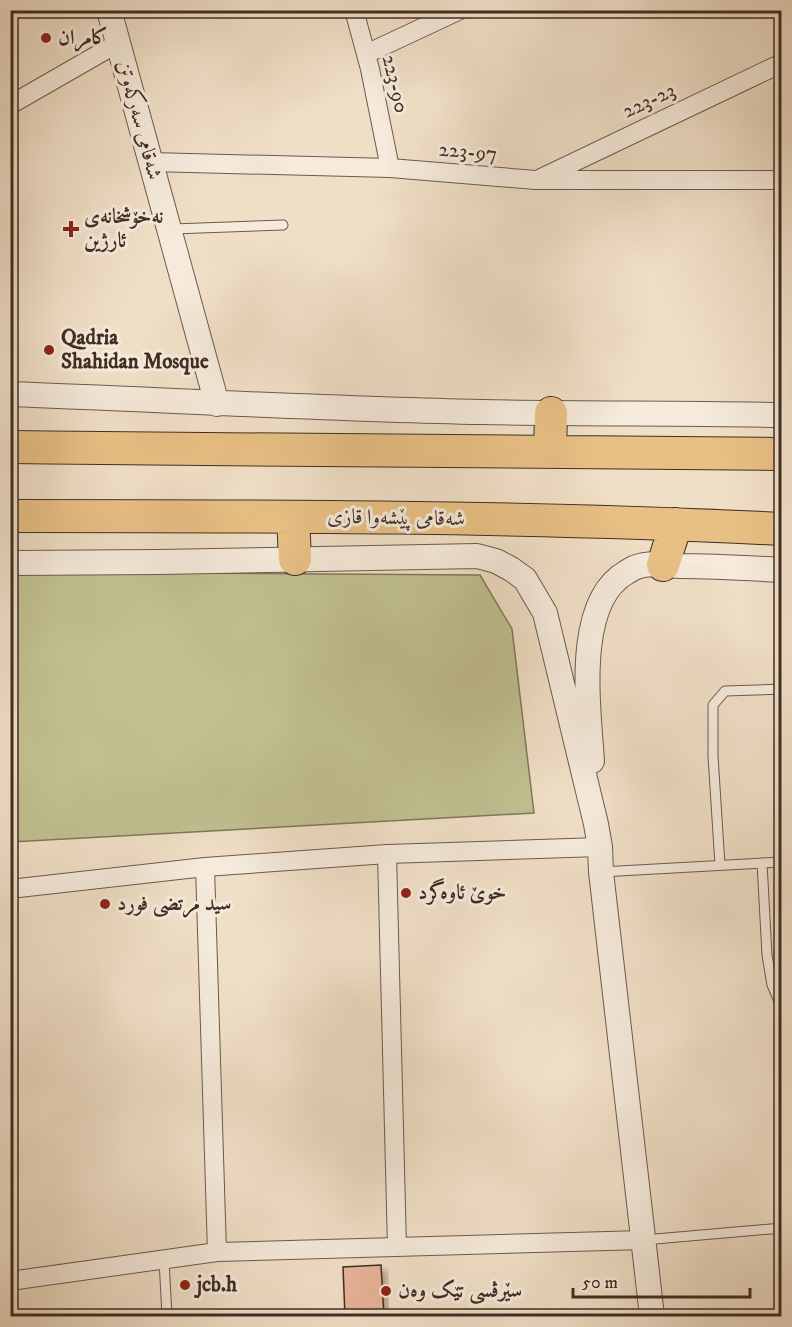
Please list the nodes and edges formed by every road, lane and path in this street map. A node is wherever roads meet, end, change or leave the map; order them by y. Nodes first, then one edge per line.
1 (110, 10) edge
2 (354, 10) edge
3 (460, 10) edge
4 (118, 43) junction
5 (366, 54) junction
6 (782, 63) edge
7 (10, 105) edge
8 (151, 162) junction
9 (390, 168) junction
10 (536, 180) junction
11 (782, 180) edge
12 (283, 225) dead end
13 (169, 229) junction
14 (10, 394) edge
15 (217, 404) junction
16 (551, 412) junction
17 (782, 415) edge
18 (10, 447) edge
19 (550, 452) junction
20 (782, 454) edge
21 (10, 516) edge
22 (293, 517) junction
23 (676, 524) junction
24 (782, 529) edge
25 (295, 560) junction
26 (10, 563) edge
27 (663, 565) junction
28 (782, 570) edge
29 (782, 689) edge
30 (598, 835) junction
31 (387, 854) junction
32 (782, 862) edge
33 (762, 863) junction
34 (720, 865) junction
35 (205, 867) junction
36 (602, 872) junction
37 (10, 889) edge
38 (782, 1008) edge
39 (782, 1228) edge
40 (644, 1240) junction
41 (397, 1247) junction
42 (218, 1252) junction
43 (164, 1260) junction
44 (10, 1281) edge
45 (167, 1317) edge
46 (652, 1317) edge

1 - 4 street, شەقامی سەرکەوتن
2 - 5 street, 223-90
3 - 5 street
4 - 7 street
4 - 8 street, شەقامی سەرکەوتن
5 - 9 street, 223-90
6 - 10 street, 223-23
8 - 9 street, 223-97
8 - 13 street, شەقامی سەرکەوتن
9 - 10 street, 223-97
10 - 11 street, 223-97
12 - 13 lane
13 - 15 street, شەقامی سەرکەوتن
14 - 15 street
15 - 16 street
16 - 17 street
16 - 19 highway
18 - 19 highway
19 - 20 highway
21 - 22 highway, شەقامی پێشەوا قازی
22 - 23 highway, شەقامی پێشەوا قازی
22 - 25 highway
23 - 24 highway, شەقامی پێشەوا قازی
23 - 27 highway
25 - 26 street
25 - 30 street
27 - 28 street
27 - 30 street
29 - 34 lane
30 - 31 street
30 - 36 street
31 - 35 street
31 - 41 street
32 - 33 lane
33 - 34 lane
33 - 38 lane
34 - 36 lane
35 - 37 street
35 - 42 street
36 - 40 street
39 - 40 lane
40 - 41 street
40 - 46 street
41 - 42 street
42 - 43 street
43 - 44 street
43 - 45 lane

